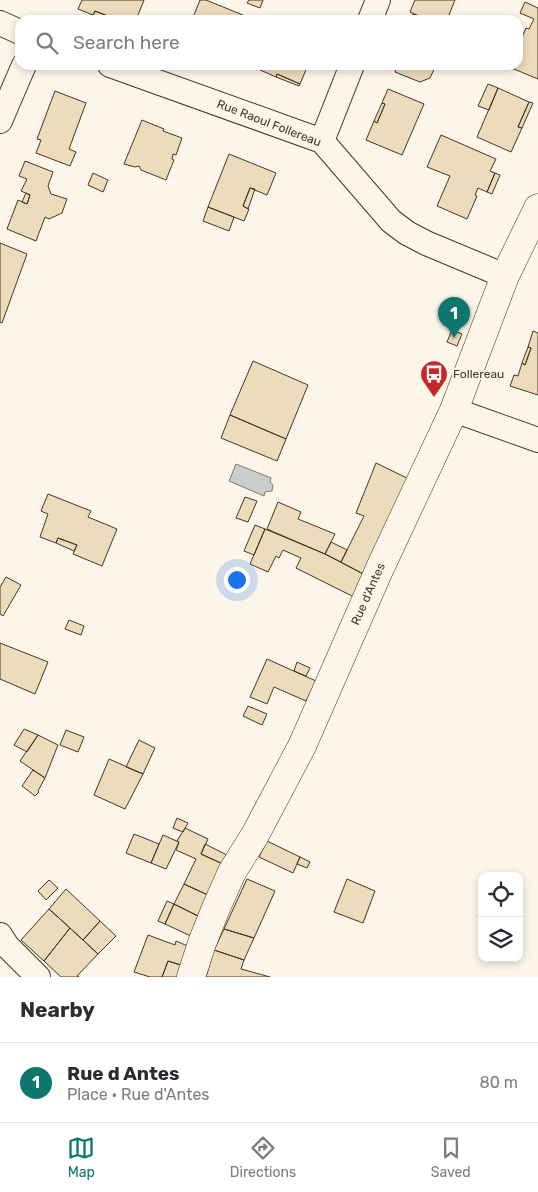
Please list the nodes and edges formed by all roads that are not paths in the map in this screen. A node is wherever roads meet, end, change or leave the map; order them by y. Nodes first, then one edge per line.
1 (378, 0) edge
2 (372, 15) edge
3 (0, 23) edge
4 (15, 30) edge
5 (22, 70) edge
6 (124, 70) edge
7 (350, 70) edge
8 (0, 121) edge
9 (322, 141) junction
10 (538, 208) edge
11 (505, 276) junction
12 (454, 410) junction
13 (538, 440) edge
14 (2, 942) edge
15 (38, 977) edge
16 (192, 977) edge

1 - 2 street
3 - 4 street
5 - 8 street
6 - 9 street, Rue Raoul Follereau
7 - 9 street
9 - 11 street, Rue Raoul Follereau
10 - 11 street, Rue d'Antes
11 - 12 street, Rue d'Antes
12 - 13 street
12 - 16 street, Rue d'Antes
14 - 15 street

